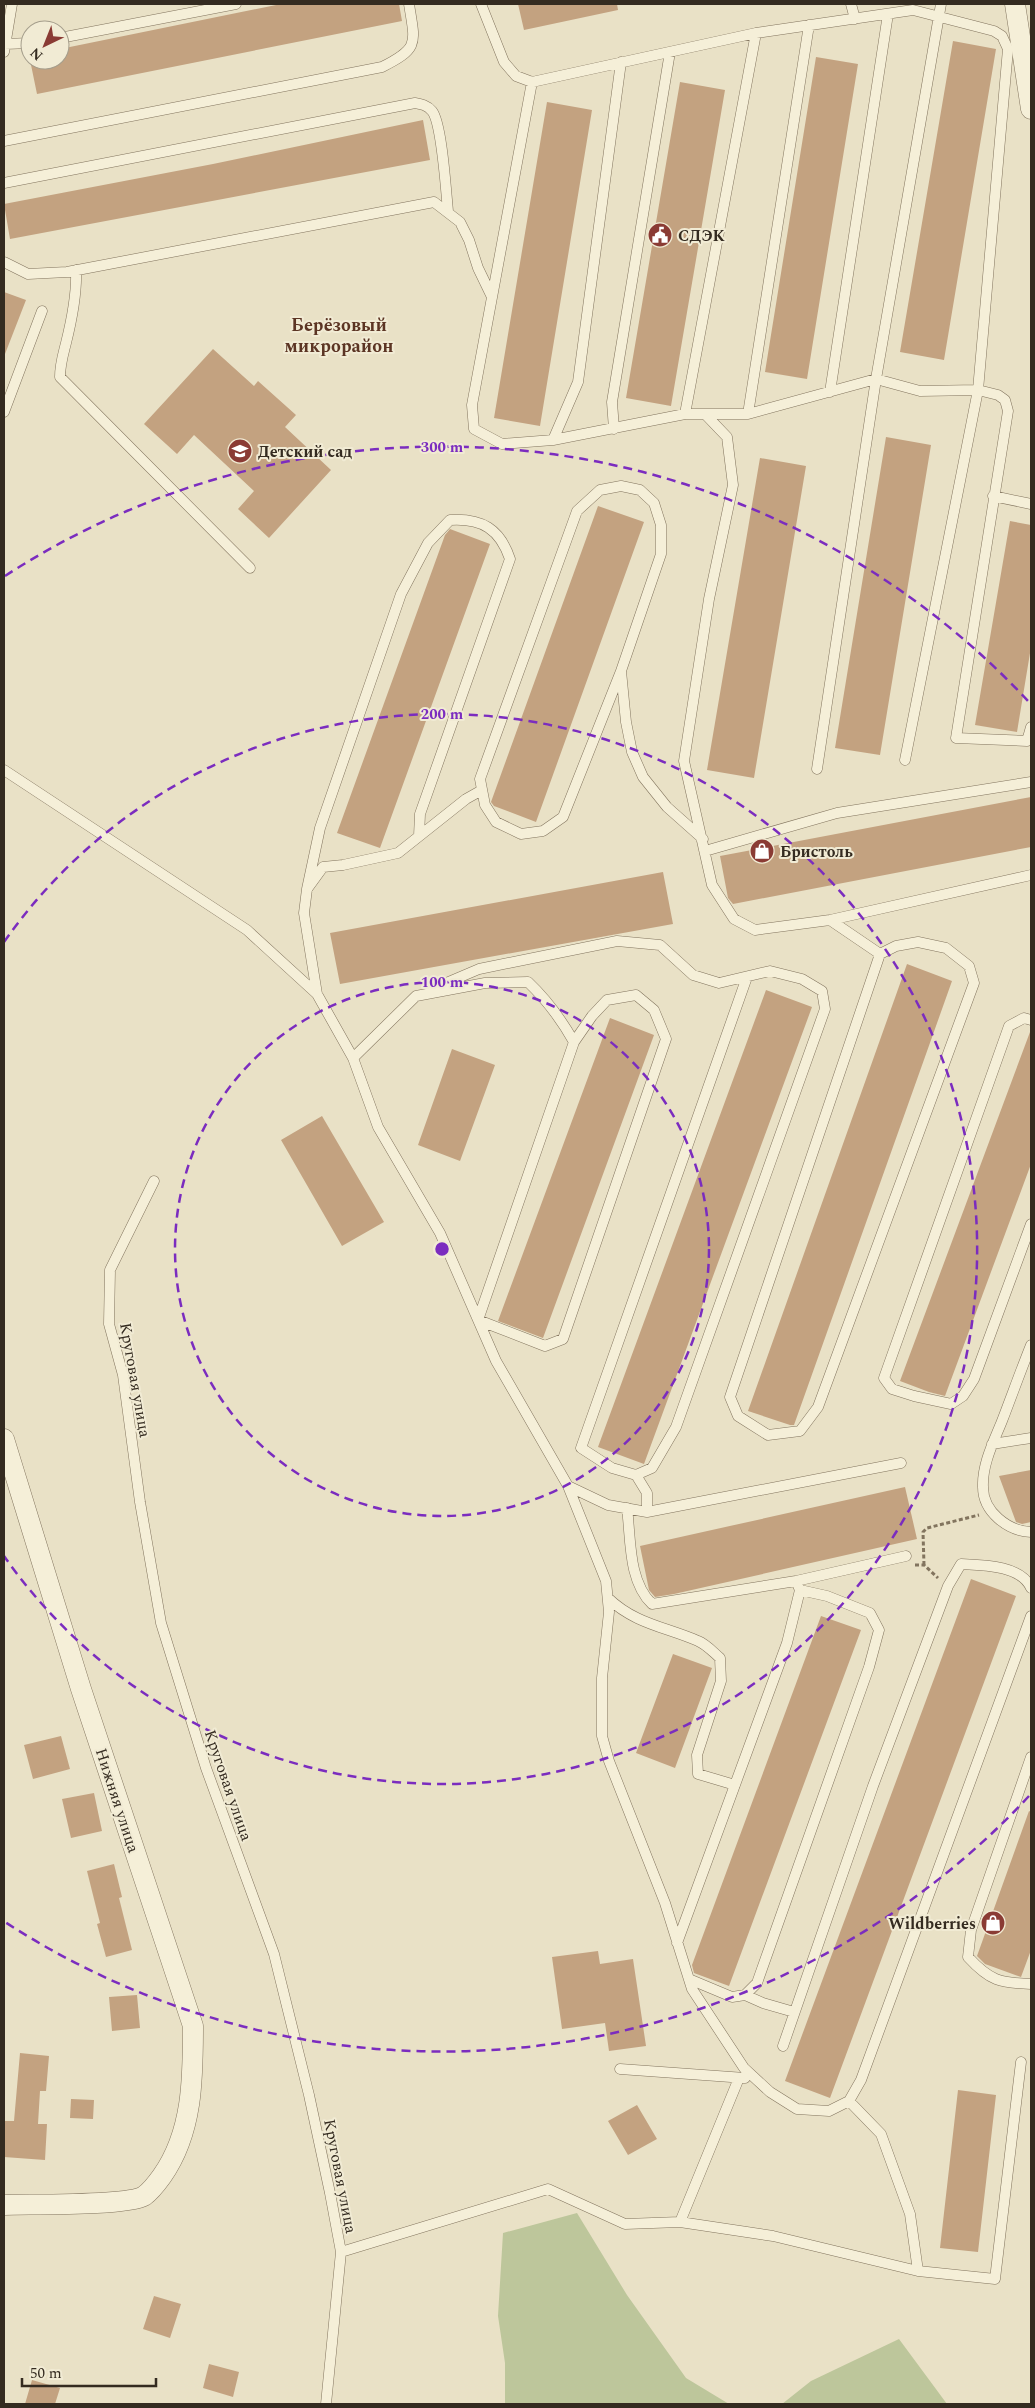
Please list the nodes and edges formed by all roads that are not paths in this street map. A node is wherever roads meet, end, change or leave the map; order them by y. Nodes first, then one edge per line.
1 (13, 4) edge
2 (236, 4) edge
3 (409, 4) edge
4 (481, 4) edge
5 (851, 4) edge
6 (941, 4) edge
7 (1015, 4) edge
8 (888, 14) junction
9 (938, 15) junction
10 (855, 19) junction
11 (809, 25) junction
12 (756, 33) junction
13 (70, 36) edge
14 (20, 45) edge
15 (4, 48) edge
16 (670, 52) junction
17 (621, 62) junction
18 (532, 82) junction
19 (1031, 109) edge
20 (4, 141) edge
21 (4, 183) edge
22 (448, 211) junction
23 (4, 262) edge
24 (76, 270) junction
25 (492, 297) junction
26 (42, 311) dead end
27 (876, 379) junction
28 (978, 390) junction
29 (830, 392) junction
30 (4, 412) edge
31 (684, 414) junction
32 (705, 414) junction
33 (748, 414) junction
34 (614, 429) junction
35 (553, 440) junction
36 (993, 496) junction
37 (1031, 504) edge
38 (250, 568) dead end
39 (621, 671) junction
40 (1031, 727) edge
41 (906, 760) dead end
42 (817, 769) dead end
43 (4, 770) edge
44 (1031, 782) edge
45 (482, 790) junction
46 (419, 836) junction
47 (703, 839) junction
48 (705, 851) junction
49 (1031, 878) edge
50 (307, 889) junction
51 (830, 920) junction
52 (880, 954) junction
53 (747, 977) junction
54 (317, 994) junction
55 (416, 996) junction
56 (1031, 1020) edge
57 (574, 1042) junction
58 (353, 1058) junction
59 (154, 1181) dead end
60 (1031, 1224) edge
61 (478, 1320) junction
62 (1031, 1345) edge
63 (1028, 1361) edge
64 (1031, 1438) edge
65 (4, 1439) edge
66 (992, 1444) junction
67 (901, 1463) dead end
68 (636, 1475) junction
69 (568, 1486) junction
70 (627, 1508) junction
71 (647, 1512) junction
72 (1031, 1532) edge
73 (906, 1556) dead end
74 (798, 1586) junction
75 (1031, 1588) edge
76 (608, 1598) junction
77 (1031, 1616) edge
78 (1031, 1757) edge
79 (735, 1785) junction
80 (677, 1943) junction
81 (689, 1979) junction
82 (1031, 1984) edge
83 (745, 1995) junction
84 (794, 2012) junction
85 (783, 2046) dead end
86 (1021, 2062) dead end
87 (620, 2069) dead end
88 (740, 2078) junction
89 (756, 2079) junction
90 (849, 2101) junction
91 (4, 2204) edge
92 (680, 2222) junction
93 (341, 2252) junction
94 (918, 2271) junction
95 (326, 2404) edge

1 - 15 lane
2 - 13 lane
3 - 20 lane
4 - 18 lane
5 - 10 lane
6 - 9 lane
7 - 19 street
8 - 9 lane
8 - 10 lane
8 - 29 lane
9 - 27 lane
9 - 28 lane
10 - 11 lane
11 - 12 lane
11 - 33 lane
12 - 16 lane
12 - 31 lane
14 - 15 lane
16 - 17 lane
16 - 34 lane
17 - 18 lane
17 - 35 lane
18 - 25 lane
21 - 22 lane
22 - 24 lane
22 - 25 lane
23 - 24 lane
24 - 38 lane
25 - 35 lane
26 - 30 lane
27 - 28 lane
27 - 29 lane
27 - 42 lane
28 - 36 lane
28 - 41 lane
29 - 33 lane
31 - 32 lane
31 - 34 lane
32 - 33 lane
32 - 47 lane
34 - 35 lane
36 - 37 lane
36 - 40 lane
39 - 45 lane
39 - 45 lane
39 - 47 lane
43 - 54 lane
44 - 48 lane
45 - 46 lane
46 - 50 lane
46 - 50 lane
47 - 48 lane
48 - 51 lane
49 - 51 lane
50 - 54 lane
51 - 52 lane
52 - 52 lane
53 - 55 lane
53 - 68 lane
53 - 68 lane
54 - 58 lane
55 - 57 lane
55 - 58 lane
56 - 60 lane
57 - 61 lane
57 - 61 lane
58 - 61 lane
59 - 93 lane, Круговая улица
61 - 69 lane
62 - 63 lane
63 - 66 lane
64 - 66 lane
65 - 91 street, Нижняя улица
66 - 72 lane
67 - 71 lane
68 - 71 lane
69 - 70 lane
69 - 76 lane
70 - 71 lane
70 - 74 lane
73 - 74 lane
74 - 79 lane
74 - 83 lane
75 - 84 lane
76 - 79 lane
76 - 80 lane
77 - 90 lane
78 - 82 lane
79 - 80 lane
80 - 81 lane
81 - 83 lane
81 - 89 lane
83 - 84 lane
84 - 85 lane
86 - 94 lane
87 - 88 lane
88 - 89 lane
88 - 92 lane
89 - 90 lane
90 - 94 lane
92 - 93 lane
92 - 94 lane
93 - 95 lane, Круговая улица

